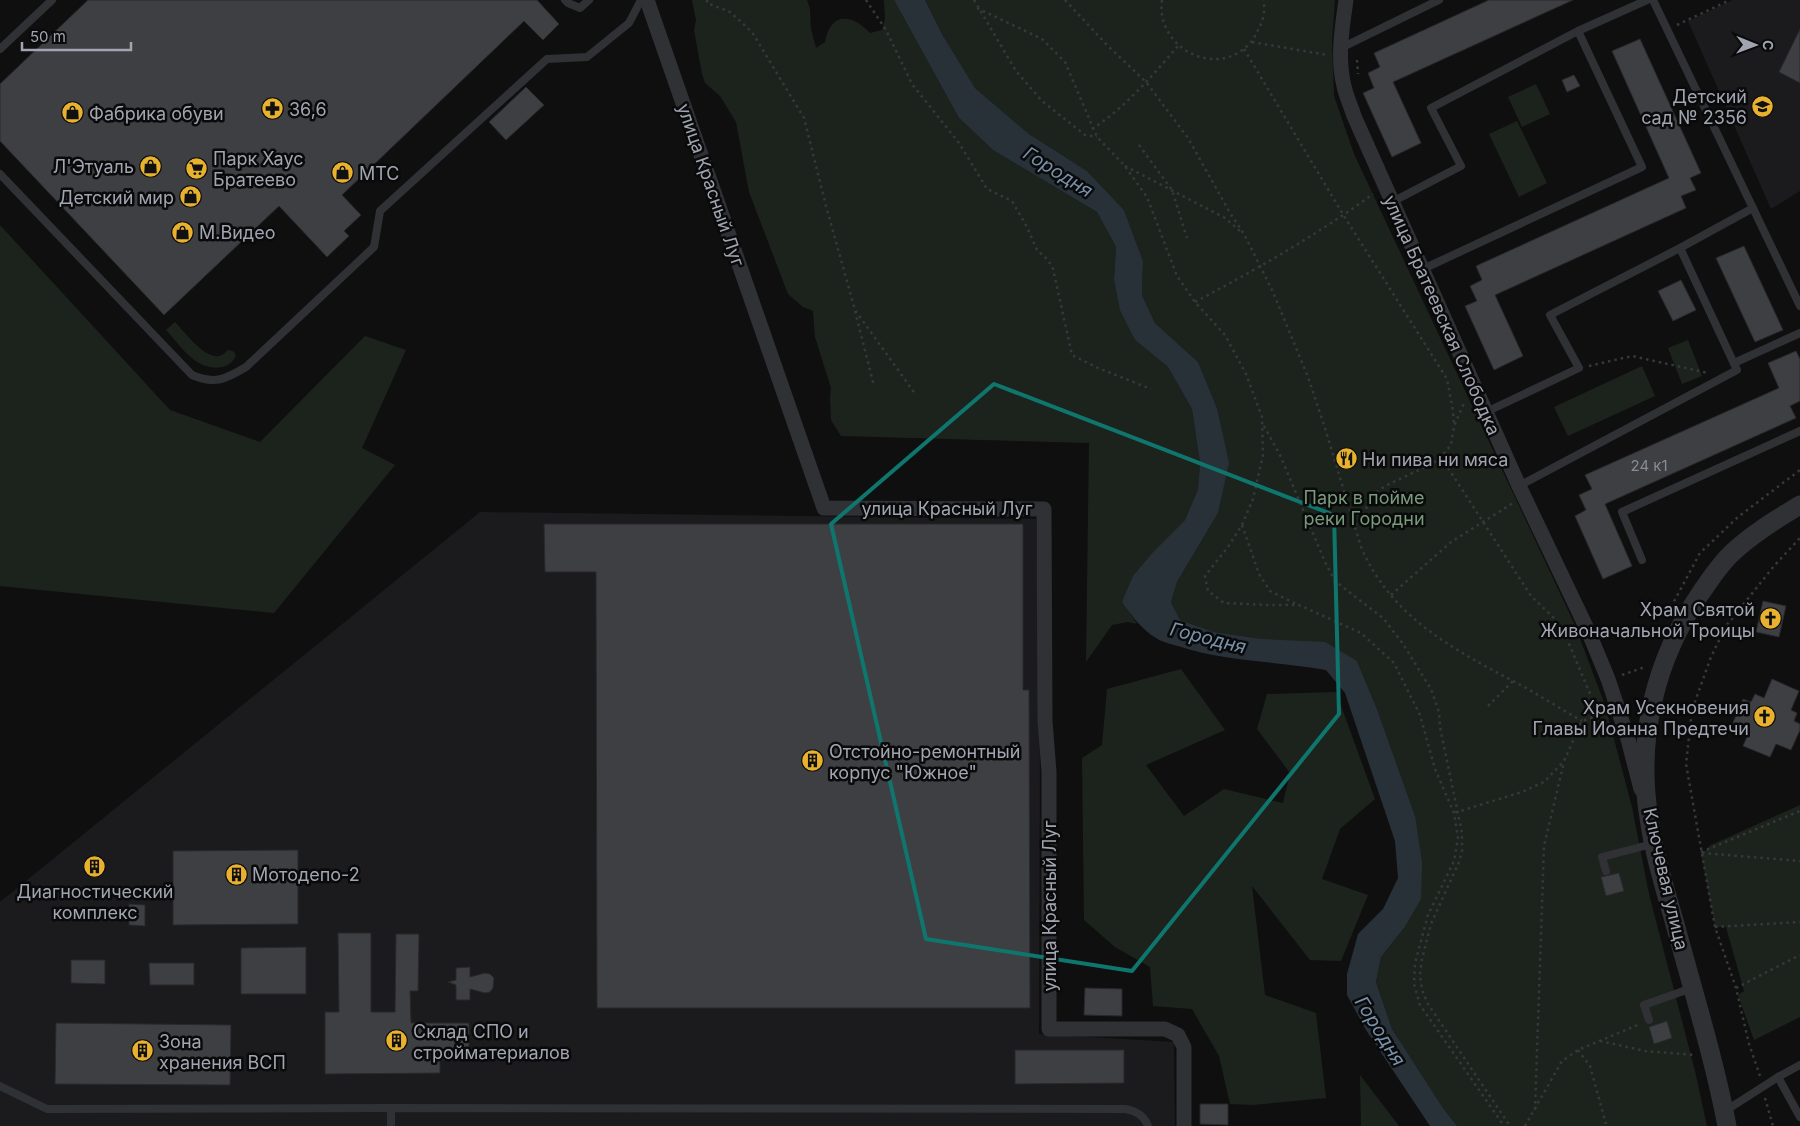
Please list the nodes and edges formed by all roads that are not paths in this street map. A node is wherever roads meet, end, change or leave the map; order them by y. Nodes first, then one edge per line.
1 (52, 0) edge
2 (565, 0) edge
3 (589, 0) edge
4 (641, 0) edge
5 (647, 0) edge
6 (1346, 0) edge
7 (1439, 0) edge
8 (1648, 0) edge
9 (1653, 0) edge
10 (1578, 32) junction
11 (0, 49) edge
12 (1338, 52) junction
13 (0, 174) edge
14 (1392, 202) junction
15 (1753, 208) junction
16 (1680, 248) junction
17 (1423, 269) junction
18 (1800, 306) edge
19 (1800, 333) edge
20 (1734, 363) junction
21 (1486, 412) junction
22 (1800, 431) edge
23 (1521, 491) junction
24 (1800, 505) edge
25 (1642, 560) dead end
26 (1649, 818) junction
27 (1654, 843) junction
28 (1606, 871) dead end
29 (1692, 988) junction
30 (1649, 1020) road end
31 (1800, 1065) edge
32 (1778, 1077) junction
33 (0, 1086) edge
34 (391, 1108) junction
35 (1800, 1117) edge
36 (1725, 1119) edge
37 (391, 1126) edge
38 (1148, 1126) edge
39 (1184, 1126) edge

1 - 11 lane
2 - 3 lane
4 - 13 lane
5 - 39 street, улица Красный Луг
6 - 12 street, улица Братеевская Слободка
7 - 12 lane
8 - 10 lane
9 - 15 lane
10 - 14 lane
10 - 17 lane
12 - 14 street, улица Братеевская Слободка
14 - 17 street, улица Братеевская Слободка
15 - 16 lane
15 - 18 lane
16 - 20 lane
16 - 21 lane
17 - 21 street, улица Братеевская Слободка
19 - 20 lane
20 - 23 lane
21 - 23 street, улица Братеевская Слободка
22 - 25 lane
23 - 26 street, улица Братеевская Слободка
24 - 26 street, Ключевая улица
26 - 27 street, Ключевая улица
27 - 28 lane
27 - 29 street, Ключевая улица
29 - 30 lane
29 - 36 street, Ключевая улица
31 - 32 lane
32 - 35 lane
32 - 36 lane
33 - 34 lane
34 - 37 lane
34 - 38 lane

